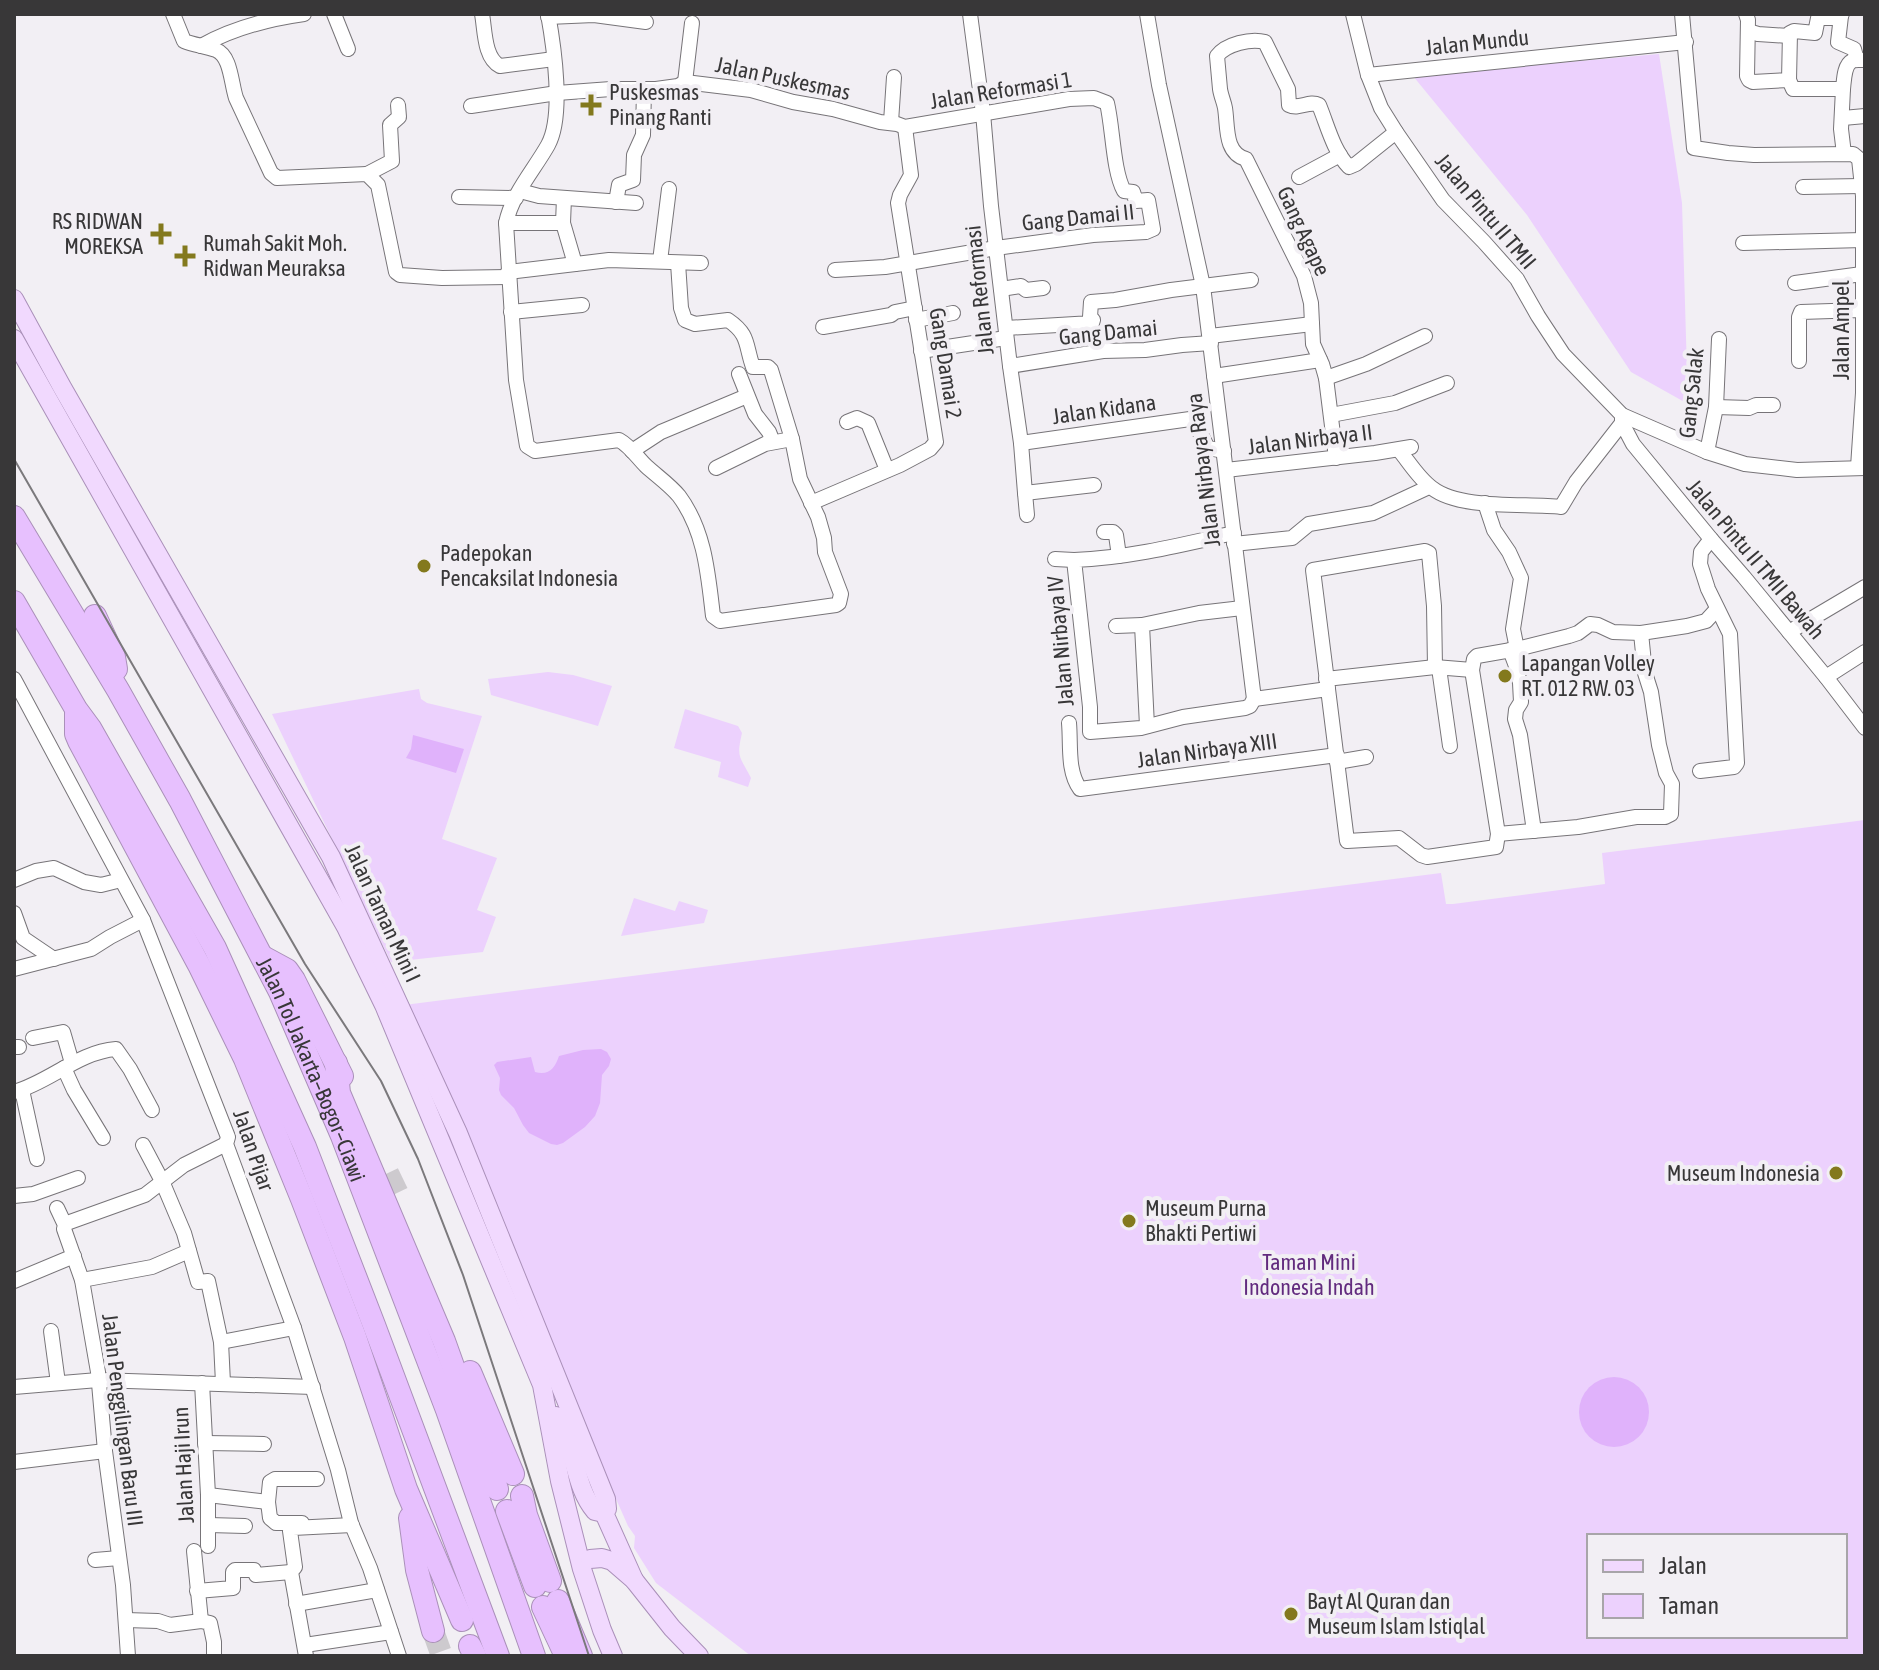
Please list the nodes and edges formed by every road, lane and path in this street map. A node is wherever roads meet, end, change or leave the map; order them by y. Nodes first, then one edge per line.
1 (173, 14) edge
2 (304, 14) edge
3 (334, 14) edge
4 (482, 14) edge
5 (970, 14) edge
6 (1147, 14) edge
7 (1353, 14) edge
8 (1682, 14) edge
9 (1746, 14) edge
10 (1841, 15) edge
11 (548, 16) edge
12 (646, 22) dead end
13 (692, 23) dead end
14 (1748, 31) junction
15 (1789, 36) junction
16 (1686, 42) junction
17 (201, 46) junction
18 (348, 49) dead end
19 (554, 59) junction
20 (1861, 60) edge
21 (1368, 75) junction
22 (894, 77) dead end
23 (1789, 80) junction
24 (685, 82) junction
25 (644, 89) junction
26 (1843, 89) junction
27 (557, 93) junction
28 (1104, 101) joint
29 (398, 105) dead end
30 (471, 106) dead end
31 (983, 113) junction
32 (1865, 116) edge
33 (1843, 118) junction
34 (898, 125) junction
35 (1396, 132) junction
36 (1844, 154) junction
37 (1340, 155) junction
38 (367, 174) junction
39 (1299, 177) dead end
40 (1803, 187) dead end
41 (669, 189) dead end
42 (1863, 193) edge
43 (518, 195) junction
44 (459, 197) dead end
45 (564, 198) junction
46 (616, 202) junction
47 (636, 203) dead end
48 (506, 223) junction
49 (563, 223) junction
50 (1863, 240) edge
51 (1743, 243) dead end
52 (996, 248) junction
53 (660, 261) junction
54 (678, 263) junction
55 (701, 263) dead end
56 (575, 264) junction
57 (907, 264) junction
58 (835, 270) dead end
59 (508, 274) junction
60 (1862, 274) junction
61 (1251, 280) dead end
62 (1795, 283) dead end
63 (1203, 286) junction
64 (1043, 288) dead end
65 (1001, 289) junction
66 (14, 299) edge
67 (582, 305) dead end
68 (1862, 310) junction
69 (511, 312) junction
70 (953, 313) dead end
71 (916, 314) junction
72 (1312, 324) junction
73 (823, 327) dead end
74 (1864, 328) edge
75 (1006, 333) junction
76 (1425, 336) dead end
77 (14, 339) edge
78 (1719, 339) dead end
79 (1210, 340) junction
80 (921, 351) junction
81 (1320, 360) junction
82 (1799, 361) dead end
83 (1010, 366) junction
84 (739, 374) dead end
85 (1214, 376) junction
86 (1326, 378) junction
87 (1447, 383) dead end
88 (747, 396) junction
89 (1773, 405) dead end
90 (1716, 407) junction
91 (1331, 415) junction
92 (1622, 419) junction
93 (847, 422) dead end
94 (792, 439) junction
95 (773, 442) junction
96 (1021, 443) junction
97 (632, 451) junction
98 (1224, 451) junction
99 (1707, 452) junction
100 (1336, 458) junction
101 (716, 468) dead end
102 (1862, 468) edge
103 (887, 470) junction
104 (1226, 470) junction
105 (1094, 485) dead end
106 (1429, 487) junction
107 (1025, 493) junction
108 (811, 503) junction
109 (1485, 503) junction
110 (1027, 515) dead end
111 (14, 517) edge
112 (1104, 532) dead end
113 (1234, 538) junction
114 (1711, 539) junction
115 (1119, 556) junction
116 (1055, 559) dead end
117 (1074, 560) junction
118 (1865, 587) edge
119 (14, 602) edge
120 (1242, 608) junction
121 (1717, 609) junction
122 (95, 616) dead end
123 (1142, 625) junction
124 (1116, 626) dead end
125 (1789, 632) junction
126 (1641, 633) junction
127 (1513, 650) junction
128 (1865, 652) edge
129 (1437, 668) junction
130 (1472, 670) junction
131 (1826, 677) junction
132 (14, 679) edge
133 (1327, 684) junction
134 (118, 690) junction
135 (1254, 699) junction
136 (76, 709) junction
137 (1863, 722) edge
138 (1069, 723) dead end
139 (1147, 726) junction
140 (1450, 746) dead end
141 (1366, 757) dead end
142 (1337, 758) junction
143 (1700, 771) dead end
144 (1534, 831) junction
145 (1498, 834) junction
146 (14, 880) edge
147 (121, 880) junction
148 (14, 913) edge
149 (143, 920) junction
150 (263, 957) junction
151 (54, 959) junction
152 (14, 969) edge
153 (33, 1038) dead end
154 (336, 1063) junction
155 (68, 1066) junction
156 (18, 1091) edge
157 (152, 1110) dead end
158 (103, 1138) dead end
159 (226, 1144) junction
160 (143, 1145) dead end
161 (37, 1159) dead end
162 (388, 1173) tunnel mouth
163 (78, 1178) dead end
164 (162, 1181) junction
165 (14, 1196) edge
166 (401, 1200) tunnel mouth
167 (57, 1208) dead end
168 (65, 1225) junction
169 (189, 1251) junction
170 (74, 1256) junction
171 (82, 1280) junction
172 (14, 1281) edge
173 (294, 1328) junction
174 (51, 1331) dead end
175 (221, 1342) junction
176 (98, 1380) junction
177 (58, 1383) junction
178 (202, 1383) junction
179 (223, 1383) junction
180 (542, 1385) junction
181 (14, 1386) edge
182 (313, 1387) junction
183 (205, 1443) junction
184 (264, 1444) dead end
185 (105, 1451) junction
186 (14, 1462) edge
187 (317, 1479) dead end
188 (406, 1489) junction
189 (208, 1495) junction
190 (268, 1502) junction
191 (514, 1504) dead end
192 (604, 1513) junction
193 (351, 1524) junction
194 (209, 1525) junction
195 (245, 1526) dead end
196 (613, 1533) junction
197 (119, 1558) junction
198 (95, 1560) dead end
199 (586, 1564) junction
200 (291, 1572) junction
201 (634, 1580) junction
202 (377, 1590) junction
203 (197, 1591) junction
204 (546, 1594) junction
205 (296, 1604) junction
206 (126, 1620) junction
207 (462, 1620) dead end
208 (201, 1621) junction
209 (433, 1631) tunnel mouth
210 (391, 1632) junction
211 (305, 1650) edge
212 (128, 1656) edge
213 (214, 1656) edge
214 (399, 1656) edge
215 (498, 1656) edge
216 (534, 1656) edge
217 (566, 1656) edge
218 (581, 1656) edge
219 (613, 1656) edge
220 (699, 1656) edge

1 - 17 street
2 - 17 street
3 - 18 street
4 - 19 street
5 - 31 street, Jalan Reformasi
6 - 63 street, Jalan Nirbaya Raya
7 - 21 street, Jalan Pintu II TMII
8 - 16 street
9 - 14 street
10 - 15 street
10 - 20 street
11 - 12 street
11 - 19 street
13 - 24 street
14 - 15 street
14 - 23 street
15 - 23 street
16 - 21 street, Jalan Mundu
16 - 36 street
17 - 38 street
19 - 27 street
20 - 26 street
21 - 35 street, Jalan Pintu II TMII
22 - 34 street, Gang Damai 2
23 - 26 street
24 - 25 street, Jalan Puskesmas
24 - 34 street, Jalan Puskesmas
25 - 27 street, Jalan Puskesmas
25 - 46 street
26 - 33 street
27 - 30 street, Jalan Puskesmas
27 - 43 street
28 - 31 street, Jalan Reformasi 1
28 - 52 street, Gang Damai II
29 - 38 street
31 - 34 street, Jalan Reformasi 1
31 - 52 street, Jalan Reformasi
32 - 33 street
33 - 36 street
34 - 57 street, Gang Damai 2
35 - 37 street
35 - 92 street, Jalan Pintu II TMII
36 - 42 street
37 - 39 street
37 - 72 street, Gang Agape
38 - 59 street
40 - 42 street
41 - 53 street
42 - 50 street, Jalan Ampel
43 - 44 street
43 - 45 street
43 - 48 street
45 - 46 street
45 - 49 street
46 - 47 street
48 - 49 street
48 - 59 street
49 - 56 street
50 - 51 street
50 - 60 street, Jalan Ampel
52 - 57 street
52 - 65 street, Jalan Reformasi
53 - 54 street
53 - 56 street
54 - 55 street
54 - 94 street
56 - 59 street
57 - 58 street
57 - 71 street, Gang Damai 2
59 - 69 street
60 - 62 street
60 - 68 street, Jalan Ampel
61 - 63 street
63 - 75 street
63 - 79 street, Jalan Nirbaya Raya
64 - 65 street
65 - 75 street, Jalan Reformasi
66 - 192 main road, Jalan Taman Mini I
67 - 69 street
68 - 74 street, Jalan Ampel
68 - 82 street
69 - 97 street
70 - 71 street
71 - 73 street
71 - 80 street, Gang Damai 2
72 - 79 street
72 - 81 street, Gang Agape
74 - 102 street, Jalan Ampel
75 - 80 street
75 - 83 street, Jalan Reformasi
76 - 86 street
77 - 180 main road, Jalan Taman Mini I
78 - 90 street, Gang Salak
79 - 83 street, Gang Damai
79 - 85 street, Jalan Nirbaya Raya
80 - 103 street, Gang Damai 2
81 - 85 street
81 - 86 street, Gang Agape
83 - 96 street, Jalan Reformasi
84 - 88 street
85 - 98 street, Jalan Nirbaya Raya
86 - 91 street, Gang Agape
87 - 91 street
88 - 95 street
88 - 97 street
89 - 90 street
90 - 99 street, Gang Salak
91 - 100 street, Gang Agape
92 - 99 street
92 - 109 street
92 - 114 street, Jalan Pintu II TMII Bawah
93 - 103 street
94 - 95 street
94 - 108 street
95 - 101 street
96 - 98 street, Jalan Kidana
96 - 107 street, Jalan Reformasi
97 - 108 street
98 - 104 street, Jalan Nirbaya Raya
99 - 102 street
100 - 104 street, Jalan Nirbaya II
100 - 106 street, Jalan Nirbaya II
103 - 108 street, Gang Damai 2
104 - 113 street, Jalan Nirbaya Raya
105 - 107 street
106 - 109 street
106 - 113 street, Jalan Nirbaya IV
107 - 110 street, Jalan Reformasi
109 - 127 street
111 - 134 highway, Jalan Tol Jakarta–Bogor–Ciawi
112 - 115 street
113 - 115 street, Jalan Nirbaya IV
113 - 120 street, Jalan Nirbaya Raya
114 - 121 street
114 - 125 street, Jalan Pintu II TMII Bawah
115 - 117 street, Jalan Nirbaya IV
116 - 117 street
117 - 139 street, Jalan Nirbaya IV
118 - 125 street
119 - 136 highway, Jalan Tol Jakarta–Bogor–Ciawi
120 - 123 street
120 - 135 street, Jalan Nirbaya Raya
121 - 126 street
121 - 143 street
122 - 134 highway
123 - 124 street
123 - 139 street
125 - 131 street, Jalan Pintu II TMII Bawah
126 - 127 street
126 - 144 street
127 - 130 street
127 - 144 street
128 - 131 street
129 - 130 street
129 - 133 street
129 - 133 street
129 - 140 street
130 - 145 street
131 - 137 street, Jalan Pintu II TMII Bawah
132 - 147 street, Jalan Pijar
133 - 135 street
133 - 142 street
134 - 150 highway, Jalan Tol Jakarta–Bogor–Ciawi
135 - 139 street
136 - 188 highway
136 - 215 highway, Jalan Tol Jakarta–Bogor–Ciawi
138 - 142 street, Jalan Nirbaya XIII
141 - 142 street, Jalan Nirbaya XIII
142 - 145 street
144 - 145 street
146 - 147 street
147 - 149 street, Jalan Pijar
148 - 151 street
149 - 151 street
149 - 159 street, Jalan Pijar
150 - 154 highway
150 - 216 highway, Jalan Tol Jakarta–Bogor–Ciawi
151 - 152 street
153 - 155 street
154 - 162 highway
154 - 166 highway
155 - 156 street
155 - 157 street
155 - 158 street
156 - 161 street
159 - 164 street
159 - 173 street, Jalan Pijar
160 - 164 street
163 - 165 street
164 - 168 street
164 - 169 street
167 - 168 street, Jalan Penggilingan Baru III
168 - 170 street, Jalan Penggilingan Baru III
169 - 171 street
169 - 175 street
170 - 171 street, Jalan Penggilingan Baru III
170 - 172 street
171 - 176 street, Jalan Penggilingan Baru III
173 - 175 street
173 - 182 street, Jalan Pijar
174 - 177 street
175 - 179 street
176 - 177 street, Jalan Haji Irun
176 - 178 street, Jalan Haji Irun
176 - 185 street, Jalan Penggilingan Baru III
177 - 181 street, Jalan Haji Irun
178 - 179 street, Jalan Haji Irun
178 - 183 street, Jalan Haji Irun
179 - 182 street, Jalan Haji Irun
180 - 192 main road
180 - 199 main road, Jalan Taman Mini I
182 - 193 street, Jalan Pijar
183 - 184 street
183 - 189 street, Jalan Haji Irun
185 - 186 street
185 - 197 street, Jalan Penggilingan Baru III
187 - 190 street
188 - 207 highway
188 - 209 highway
189 - 190 street
189 - 194 street, Jalan Haji Irun
190 - 193 street
191 - 204 highway
192 - 196 main road, Jalan Taman Mini I
193 - 200 street
193 - 202 street, Jalan Pijar
194 - 195 street
194 - 203 street, Jalan Haji Irun
196 - 199 main road
196 - 201 main road, Jalan Taman Mini I
197 - 198 street
197 - 206 street, Jalan Penggilingan Baru III
199 - 201 main road
199 - 219 main road, Jalan Taman Mini I
200 - 203 street
200 - 205 street
201 - 220 main road
202 - 205 street
202 - 210 street, Jalan Pijar
203 - 208 street, Jalan Haji Irun
204 - 217 highway
204 - 218 highway
205 - 211 street
206 - 208 street
206 - 212 street, Jalan Penggilingan Baru III
208 - 213 street, Jalan Haji Irun
210 - 211 street
210 - 214 street, Jalan Pijar

